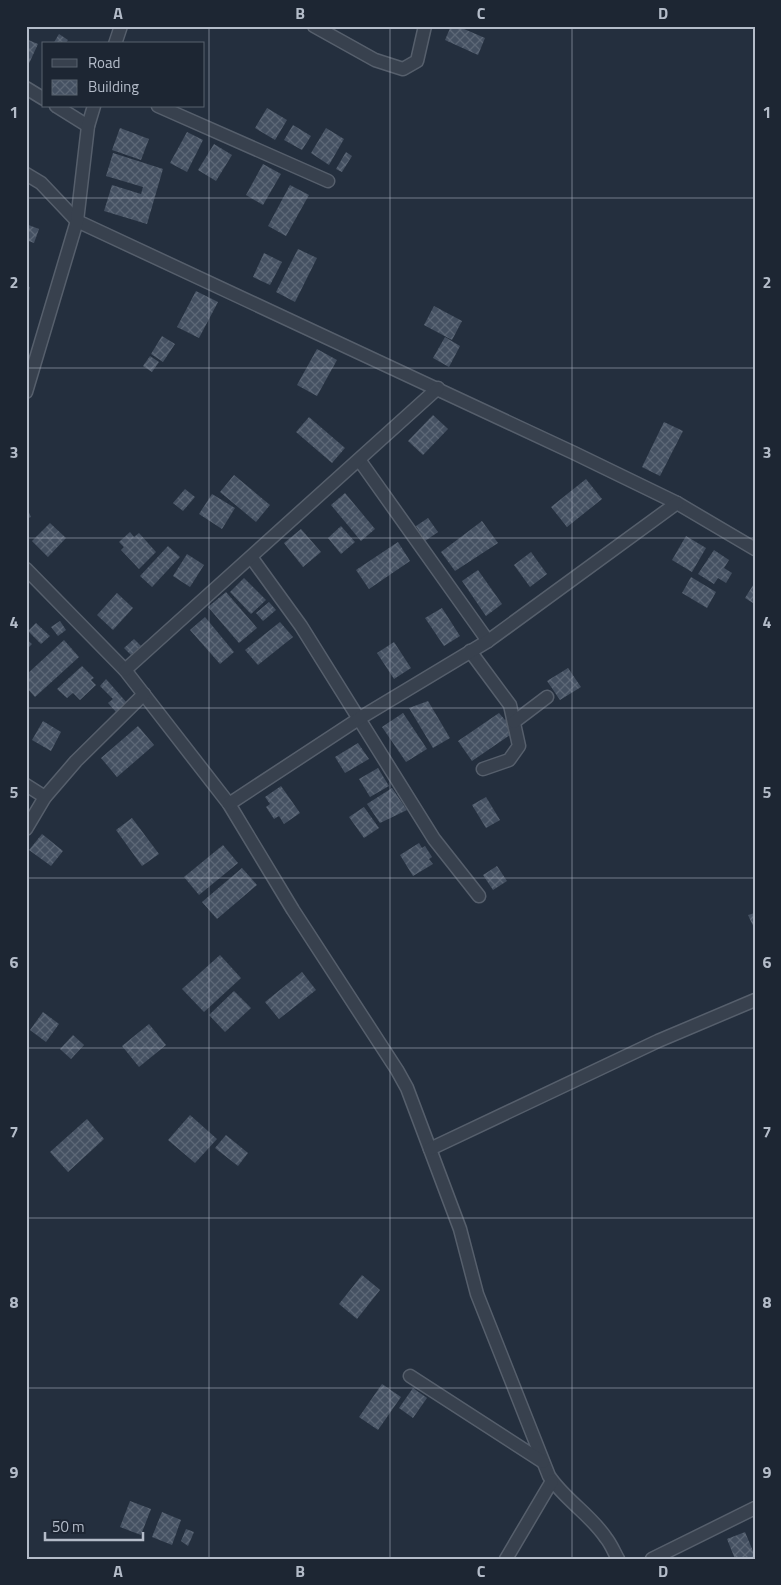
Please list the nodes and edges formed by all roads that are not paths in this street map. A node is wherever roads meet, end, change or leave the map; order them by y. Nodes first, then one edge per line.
1 (120, 26) edge
2 (314, 26) edge
3 (425, 26) edge
4 (116, 42) edge
5 (26, 88) edge
6 (42, 98) edge
7 (59, 108) edge
8 (93, 108) edge
9 (162, 108) edge
10 (88, 126) junction
11 (26, 174) edge
12 (328, 182) dead end
13 (77, 221) junction
14 (438, 388) junction
15 (26, 392) edge
16 (360, 460) junction
17 (677, 503) junction
18 (755, 549) edge
19 (251, 557) junction
20 (26, 569) edge
21 (488, 641) junction
22 (470, 651) junction
23 (125, 670) junction
24 (144, 694) junction
25 (547, 697) dead end
26 (360, 718) junction
27 (514, 722) junction
28 (483, 769) dead end
29 (26, 785) edge
30 (45, 797) junction
31 (229, 804) junction
32 (26, 829) edge
33 (479, 896) dead end
34 (755, 1000) edge
35 (430, 1149) junction
36 (410, 1376) dead end
37 (543, 1462) junction
38 (552, 1481) junction
39 (755, 1508) edge
40 (506, 1559) edge
41 (618, 1559) edge
42 (652, 1559) edge

1 - 4 street
2 - 3 street
5 - 6 street
7 - 10 street
8 - 10 street
9 - 12 street
10 - 13 street
11 - 13 street
13 - 14 street
13 - 15 street
14 - 16 street
14 - 17 street
16 - 19 street
16 - 21 street
17 - 18 street
17 - 21 street
19 - 23 street
19 - 26 street
20 - 23 street
21 - 22 street
22 - 26 street
22 - 27 street
23 - 24 street
24 - 30 street
24 - 31 street
25 - 27 street
26 - 31 street
26 - 33 street
27 - 28 street
29 - 30 street
30 - 32 street
31 - 35 street
34 - 35 street
35 - 37 street
36 - 37 street
37 - 38 street
38 - 40 street
38 - 41 street
39 - 42 street

